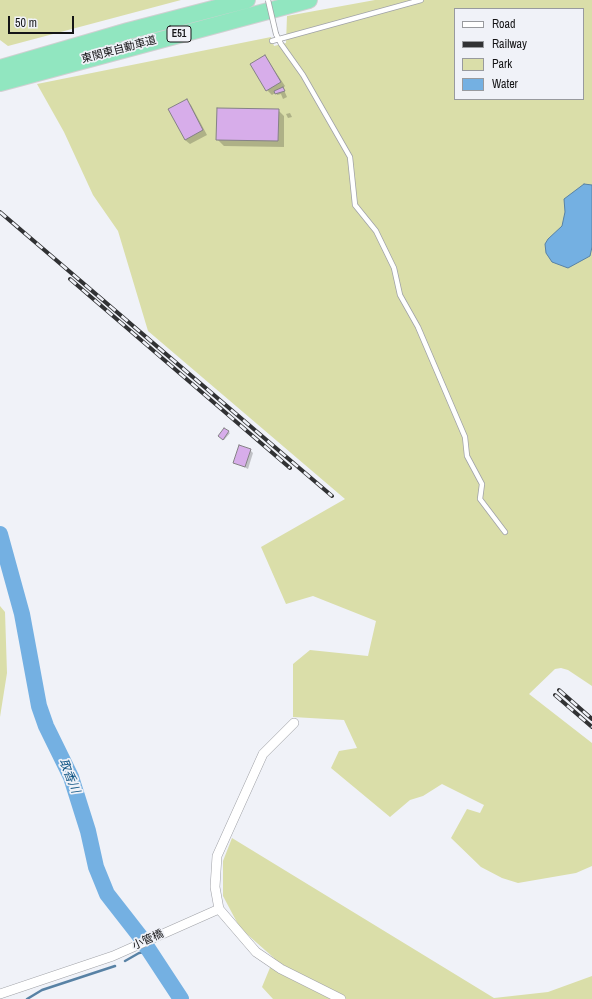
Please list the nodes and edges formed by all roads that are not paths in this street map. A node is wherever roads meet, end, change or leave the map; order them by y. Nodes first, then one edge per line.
1 (247, 0) edge
2 (268, 0) edge
3 (308, 0) edge
4 (421, 0) edge
5 (278, 40) junction
6 (272, 41) dead end
7 (0, 68) edge
8 (0, 83) edge
9 (505, 532) dead end
10 (294, 723) dead end
11 (219, 909) junction
12 (0, 994) edge
13 (341, 999) edge

1 - 7 highway, 東関東自動車道 / E51
2 - 5 lane, bridge
3 - 8 highway, 東関東自動車道 / E51
4 - 5 lane
5 - 6 lane
5 - 9 lane
10 - 11 street
11 - 12 street, 小管橋
11 - 13 street

